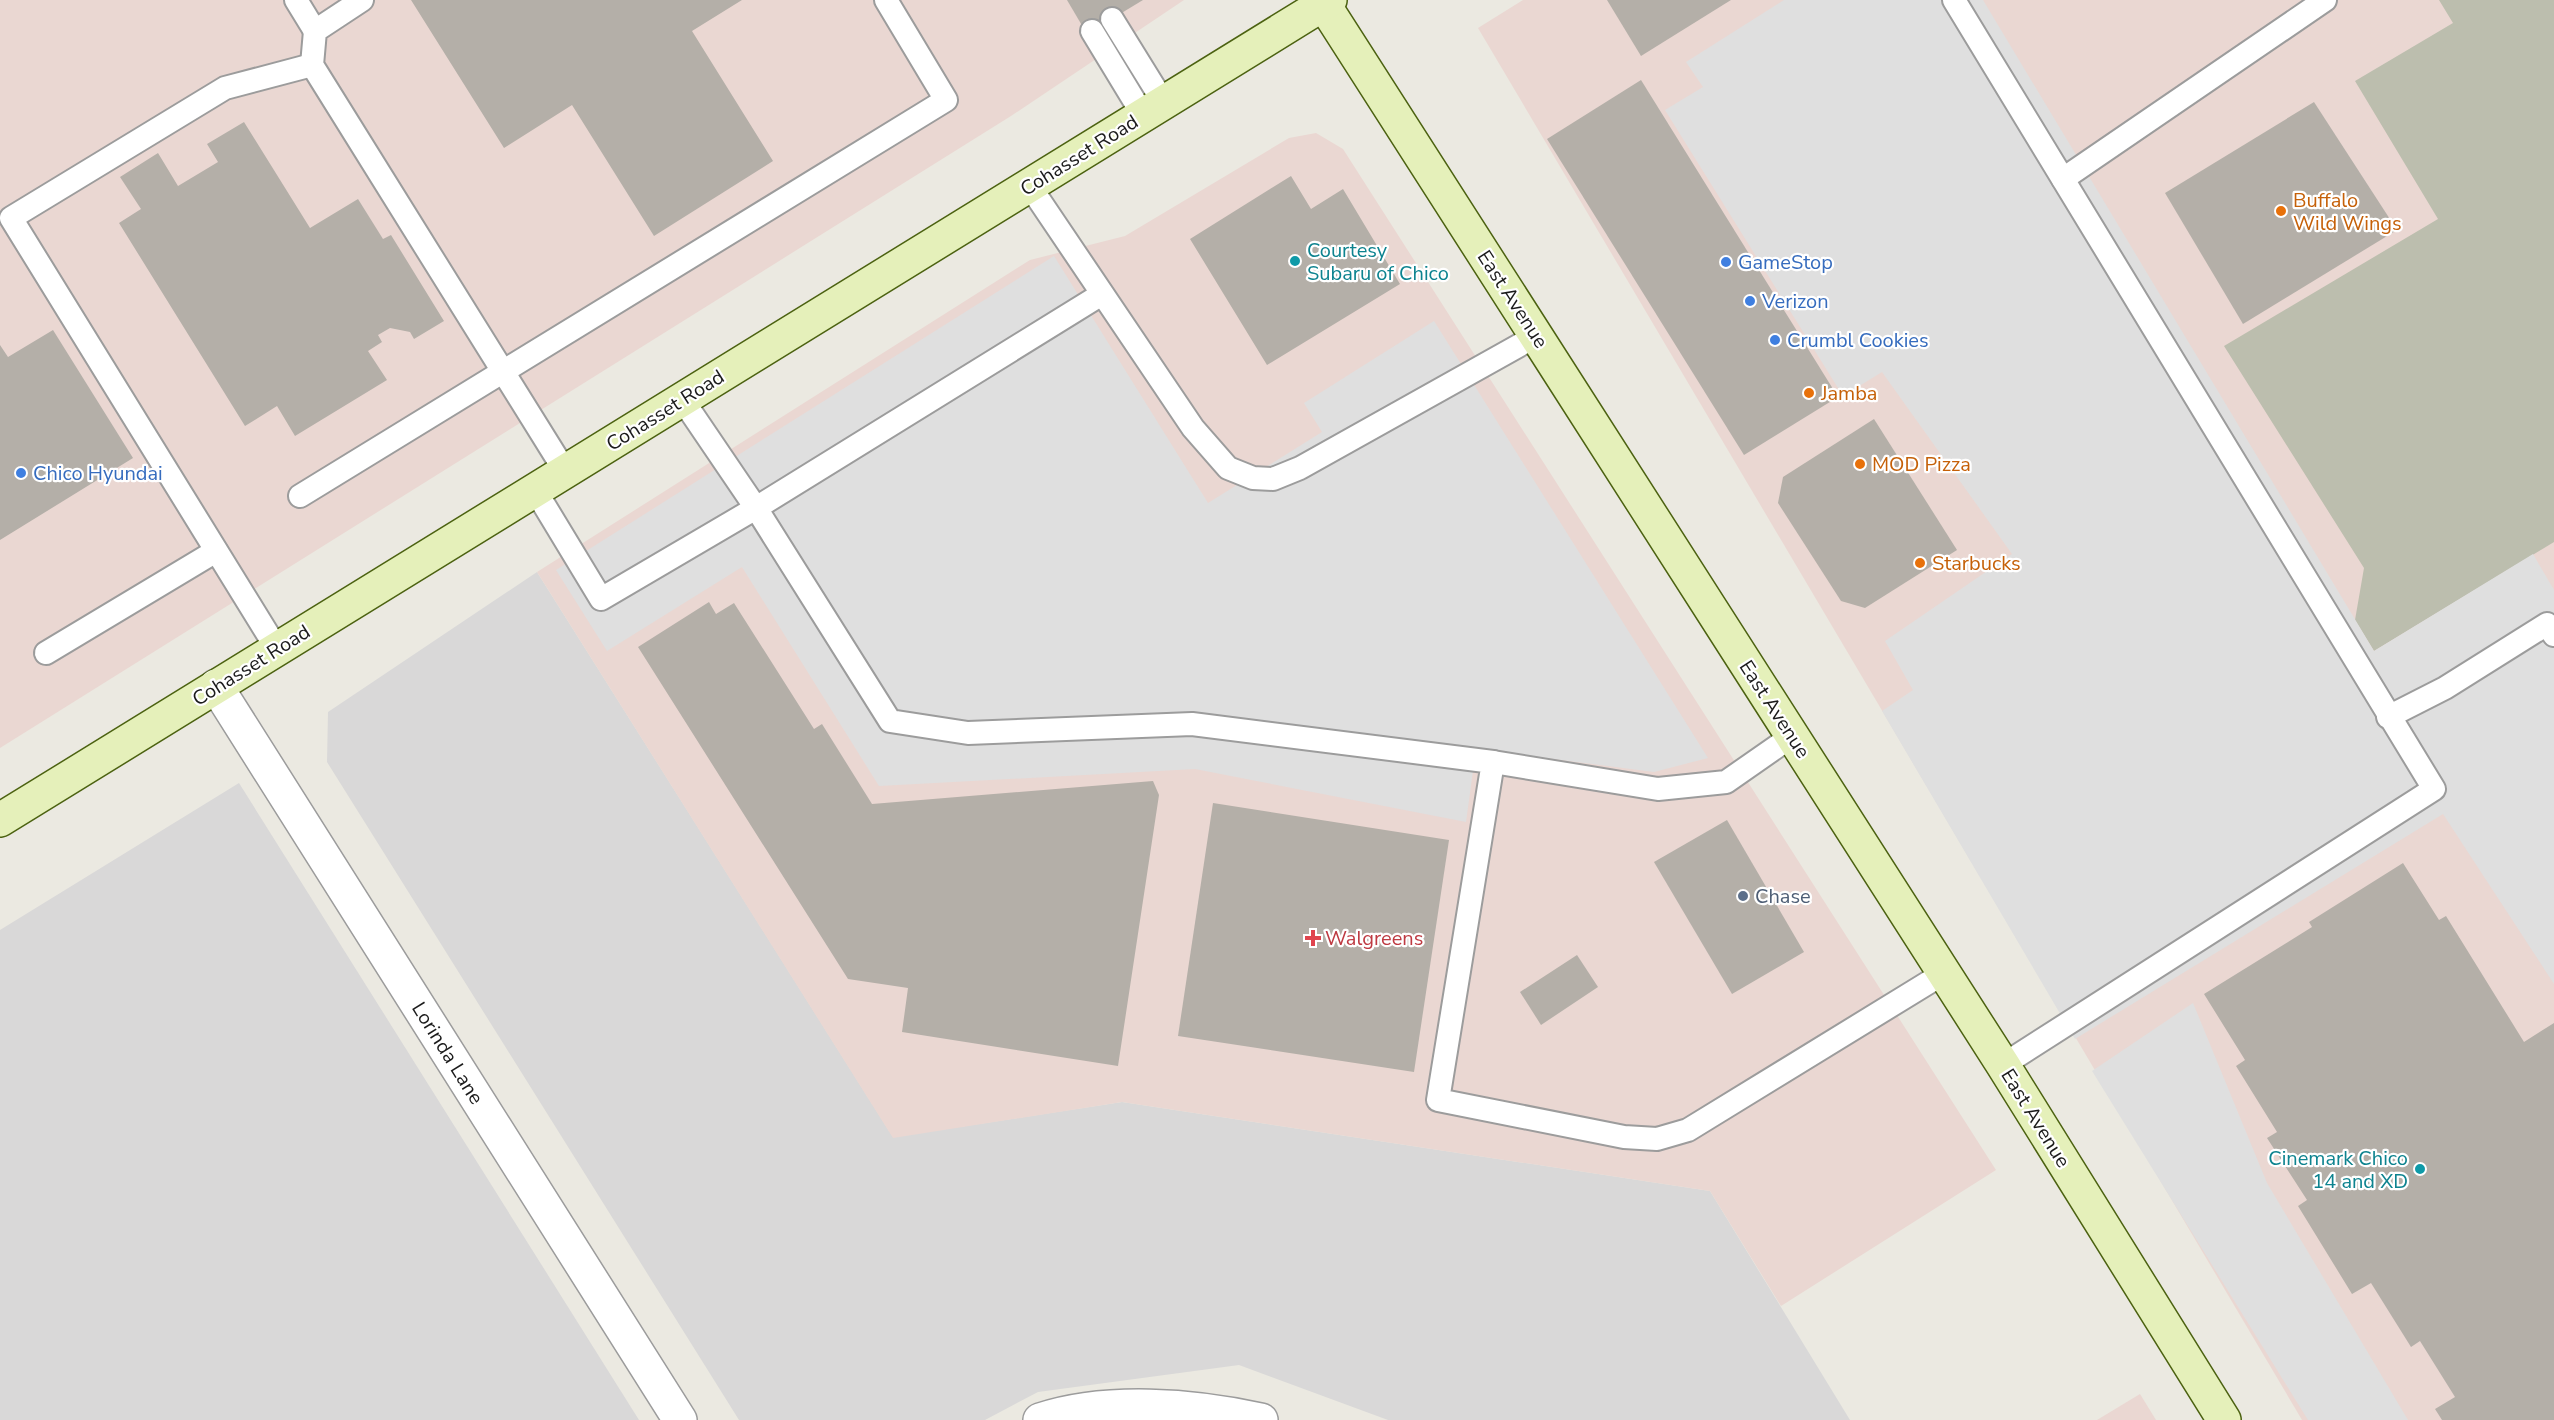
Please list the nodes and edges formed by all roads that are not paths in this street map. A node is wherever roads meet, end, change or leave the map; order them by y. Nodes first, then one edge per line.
1 (296, 0) edge
2 (362, 0) edge
3 (886, 0) edge
4 (1954, 0) edge
5 (2325, 0) edge
6 (1325, 1) edge
7 (1112, 20) dead end
8 (315, 31) junction
9 (1092, 31) dead end
10 (312, 65) junction
11 (1154, 109) junction
12 (2063, 179) junction
13 (1029, 185) junction
14 (5, 209) edge
15 (1102, 294) junction
16 (1536, 336) junction
17 (503, 372) junction
18 (682, 399) junction
19 (565, 471) junction
20 (535, 490) junction
21 (300, 496) dead end
22 (756, 508) junction
23 (216, 551) junction
24 (2554, 635) edge
25 (277, 649) junction
26 (46, 653) dead end
27 (216, 686) junction
28 (2388, 717) junction
29 (1792, 736) junction
30 (1493, 762) junction
31 (0, 820) edge
32 (1944, 973) junction
33 (2003, 1065) junction
34 (680, 1420) edge
35 (1040, 1420) edge
36 (1261, 1420) edge
37 (2224, 1420) edge

1 - 8 lane
2 - 8 lane
3 - 17 lane
4 - 12 lane
5 - 12 lane
6 - 11 main road, Cohasset Road
6 - 16 main road, East Avenue
7 - 11 lane
8 - 10 lane
9 - 11 lane
10 - 14 lane
10 - 17 lane
11 - 13 main road, Cohasset Road
12 - 28 lane
13 - 15 lane
13 - 18 main road, Cohasset Road
14 - 23 lane
15 - 16 lane
15 - 22 lane
16 - 29 main road, East Avenue
17 - 19 lane
17 - 21 lane
18 - 19 main road, Cohasset Road
18 - 22 lane
19 - 20 main road, Cohasset Road
20 - 22 lane
20 - 25 main road, Cohasset Road
22 - 30 lane
23 - 25 lane
23 - 26 lane
24 - 28 lane
25 - 27 main road, Cohasset Road
27 - 31 main road, Cohasset Road
27 - 34 street, Lorinda Lane
28 - 33 lane
29 - 30 lane
29 - 32 main road, East Avenue
30 - 32 lane
32 - 33 main road, East Avenue
33 - 37 main road, East Avenue
35 - 36 street

